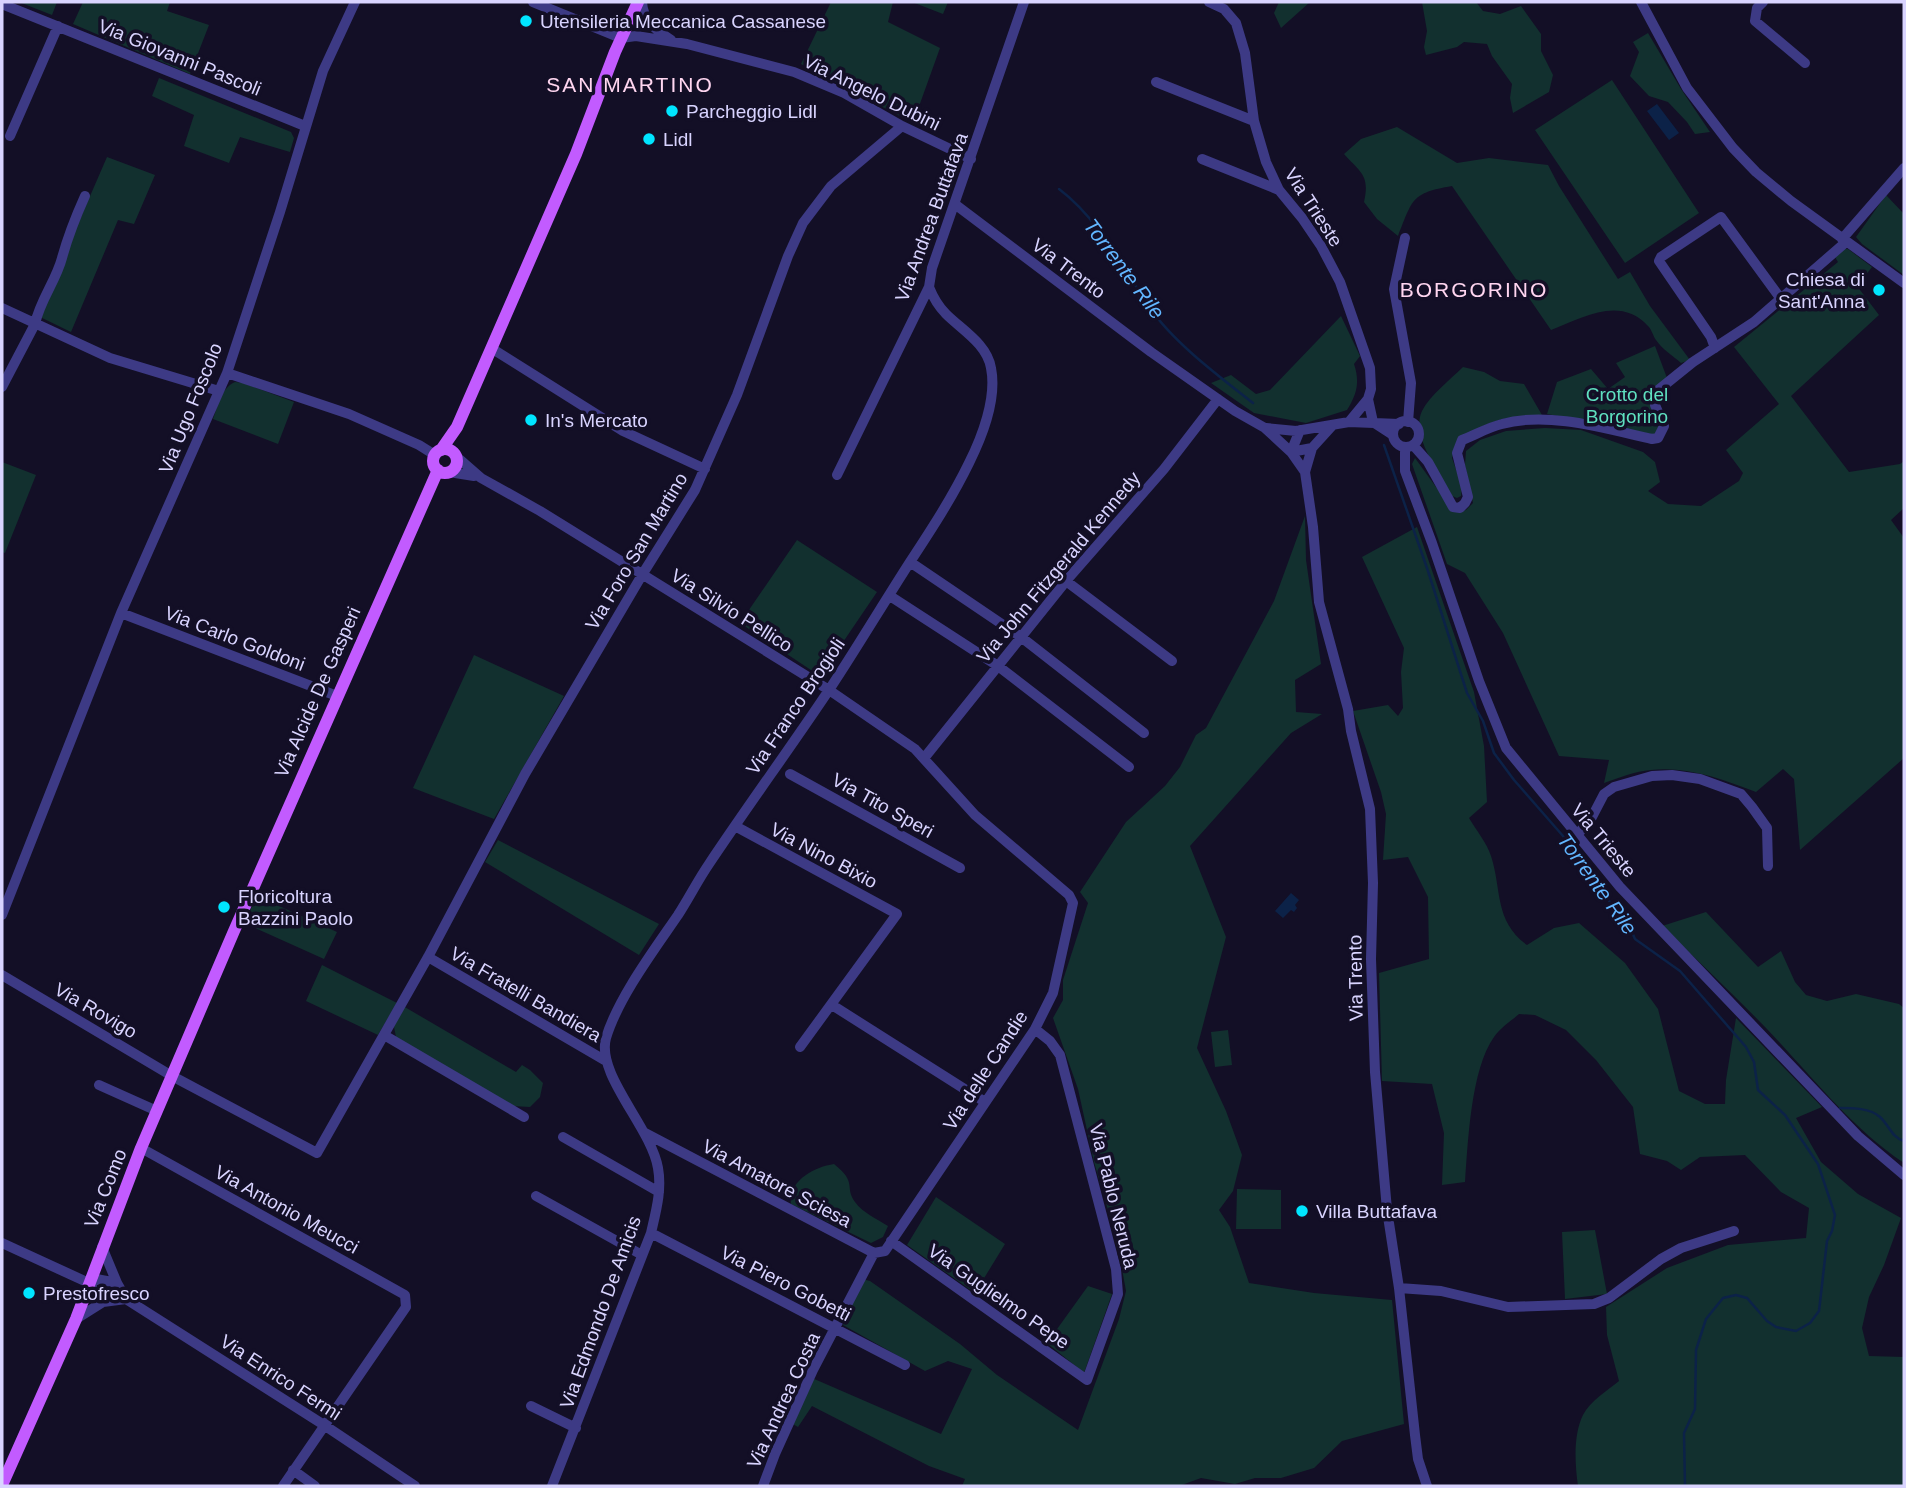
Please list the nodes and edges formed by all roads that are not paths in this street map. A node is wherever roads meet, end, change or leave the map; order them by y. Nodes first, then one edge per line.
1 (355, 2) edge
2 (533, 2) edge
3 (640, 2) edge
4 (1024, 2) edge
5 (1209, 2) edge
6 (1641, 2) edge
7 (1763, 2) edge
8 (2, 4) edge
9 (629, 20) junction
10 (58, 26) junction
11 (655, 29) junction
12 (621, 38) junction
13 (674, 42) junction
14 (1805, 63) dead end
15 (1156, 82) dead end
16 (1254, 121) junction
17 (305, 126) junction
18 (902, 126) junction
19 (10, 136) dead end
20 (971, 159) junction
21 (1202, 159) dead end
22 (1904, 167) edge
23 (1279, 190) junction
24 (85, 196) dead end
25 (956, 205) junction
26 (1405, 238) dead end
27 (1844, 240) junction
28 (1904, 284) edge
29 (929, 287) junction
30 (1781, 299) junction
31 (2, 308) edge
32 (35, 324) junction
33 (491, 348) junction
34 (1715, 348) junction
35 (227, 373) junction
36 (2, 387) edge
37 (219, 391) junction
38 (1218, 399) junction
39 (1367, 399) junction
40 (1349, 422) junction
41 (1373, 422) junction
42 (1403, 423) junction
43 (1332, 426) junction
44 (457, 427) junction
45 (1265, 428) junction
46 (1300, 430) junction
47 (1393, 435) junction
48 (1409, 446) junction
49 (438, 452) junction
50 (1291, 452) junction
51 (1310, 452) junction
52 (456, 455) junction
53 (705, 468) junction
54 (443, 471) junction
55 (1305, 472) junction
56 (837, 475) dead end
57 (481, 478) junction
58 (910, 562) junction
59 (642, 575) junction
60 (1066, 581) junction
61 (890, 596) junction
62 (121, 613) junction
63 (1021, 637) junction
64 (1172, 661) dead end
65 (998, 666) junction
66 (829, 690) junction
67 (337, 696) junction
68 (1144, 733) dead end
69 (925, 757) junction
70 (1129, 767) dead end
71 (782, 769) junction
72 (735, 826) junction
73 (1578, 834) junction
74 (1768, 866) dead end
75 (960, 868) dead end
76 (1073, 903) joint
77 (2, 915) edge
78 (234, 931) joint
79 (428, 957) junction
80 (6, 978) edge
81 (832, 1005) junction
82 (1035, 1029) junction
83 (384, 1035) junction
84 (800, 1047) dead end
85 (606, 1061) junction
86 (172, 1076) junction
87 (99, 1085) dead end
88 (985, 1102) junction
89 (157, 1111) junction
90 (524, 1117) dead end
91 (645, 1133) junction
92 (563, 1137) dead end
93 (141, 1148) junction
94 (317, 1153) joint
95 (1904, 1175) edge
96 (659, 1192) junction
97 (536, 1196) dead end
98 (1734, 1231) dead end
99 (651, 1233) junction
100 (891, 1241) junction
101 (2, 1243) edge
102 (102, 1247) junction
103 (874, 1253) junction
104 (642, 1255) junction
105 (90, 1280) junction
106 (117, 1283) junction
107 (1399, 1287) junction
108 (126, 1299) junction
109 (103, 1302) junction
110 (76, 1319) junction
111 (836, 1328) junction
112 (905, 1365) dead end
113 (1087, 1380) joint
114 (531, 1406) dead end
115 (324, 1425) junction
116 (576, 1428) junction
117 (293, 1470) junction
118 (4, 1486) edge
119 (283, 1486) edge
120 (315, 1486) edge
121 (415, 1486) edge
122 (552, 1486) edge
123 (763, 1486) edge
124 (1427, 1486) edge

1 - 17 street, Via Ugo Foscolo
2 - 12 street
3 - 9 main road
3 - 11 street, Via Angelo Dubini
4 - 20 street, Via Andrea Buttafava
5 - 16 street, Via Trieste
6 - 27 street
7 - 14 street
8 - 10 street, Via Giovanni Pascoli
9 - 11 street, Via Angelo Dubini
9 - 12 main road
10 - 17 street, Via Giovanni Pascoli
10 - 19 street
11 - 13 street, Via Angelo Dubini
12 - 13 street, Via Angelo Dubini
12 - 33 main road
13 - 18 street, Via Angelo Dubini
15 - 16 street
16 - 23 street, Via Trieste
17 - 35 street, Via Ugo Foscolo
18 - 20 street, Via Angelo Dubini
18 - 53 street, Via Foro San Martino
20 - 25 street, Via Andrea Buttafava
21 - 23 street
22 - 27 street
23 - 39 street, Via Trieste
24 - 32 street
25 - 29 street, Via Andrea Buttafava
25 - 38 street, Via Trento
26 - 42 street
27 - 28 street
27 - 30 street
29 - 56 street, Via Andrea Buttafava
29 - 58 street, Via Franco Brogioli
30 - 34 street
30 - 34 street
31 - 32 street
32 - 36 street
32 - 37 street
33 - 44 main road
33 - 53 street
34 - 48 street
35 - 37 street, Via Ugo Foscolo
35 - 49 street
37 - 62 street, Via Ugo Foscolo
38 - 45 street, Via Trento
38 - 60 street, Via John Fitzgerald Kennedy
39 - 40 street
39 - 41 street, Via Trieste
40 - 41 street, Via Trento
40 - 43 street, Via Trento
41 - 42 street
41 - 47 street
42 - 47 street
42 - 48 street
43 - 46 street, Via Trento
43 - 51 street, Via Trento
44 - 49 main road
44 - 52 main road
45 - 46 street, Via Trento
45 - 50 street, Via Trento
46 - 50 street
46 - 51 street
47 - 48 street
48 - 73 street, Via Trieste
49 - 52 main road
49 - 54 main road
50 - 51 street
50 - 55 street, Via Trento
51 - 55 street, Via Trento
52 - 54 main road
52 - 57 street, Via Silvio Pellico
53 - 59 street, Via Foro San Martino
54 - 57 street, Via Silvio Pellico
54 - 67 main road, Via Alcide De Gasperi
55 - 107 street, Via Trento
57 - 59 street, Via Silvio Pellico
58 - 61 street, Via Franco Brogioli
58 - 63 street
59 - 66 street, Via Silvio Pellico
59 - 79 street, Via Foro San Martino
60 - 63 street, Via John Fitzgerald Kennedy
60 - 64 street
61 - 65 street
61 - 66 street, Via Franco Brogioli
62 - 67 street, Via Carlo Goldoni
62 - 77 street, Via Ugo Foscolo
63 - 65 street, Via John Fitzgerald Kennedy
63 - 68 street
65 - 69 street, Via John Fitzgerald Kennedy
65 - 70 street
66 - 69 street, Via Silvio Pellico
66 - 71 street, Via Franco Brogioli
67 - 78 main road, Via Alcide De Gasperi
69 - 76 street, Via Silvio Pellico
71 - 72 street, Via Franco Brogioli
71 - 75 street, Via Tito Speri
72 - 81 street, Via Nino Bixio
72 - 85 street, Via Franco Brogioli
73 - 74 street
73 - 95 street, Via Trieste
76 - 82 street, Via delle Candie
78 - 86 main road, Via Como
79 - 83 street, Via Foro San Martino
79 - 85 street, Via Fratelli Bandiera
80 - 86 street, Via Rovigo
81 - 84 street
81 - 88 street
82 - 88 street, Via delle Candie
82 - 113 street, Via Pablo Neruda
83 - 90 street
83 - 94 street, Via Foro San Martino
85 - 91 street
86 - 89 main road, Via Como
86 - 94 street, Via Rovigo
87 - 89 street
88 - 100 street, Via delle Candie
89 - 93 main road, Via Como
91 - 96 street, Via Edmondo De Amicis
91 - 103 street, Via Amatore Sciesa
92 - 96 street
93 - 102 main road, Via Como
93 - 115 street, Via Antonio Meucci
96 - 99 street, Via Edmondo De Amicis
97 - 104 street
98 - 107 street
99 - 104 street, Via Edmondo De Amicis
99 - 111 street, Via Piero Gobetti
100 - 103 street
100 - 113 street, Via Guglielmo Pepe
101 - 105 street
102 - 105 main road, Via Como
102 - 106 street, Via Enrico Fermi
103 - 111 street, Via Andrea Costa
104 - 116 street, Via Edmondo De Amicis
105 - 106 street
105 - 109 street
105 - 110 main road, Via Como
106 - 108 street, Via Enrico Fermi
107 - 124 street, Via Trento
108 - 109 street
108 - 115 street, Via Enrico Fermi
109 - 110 street
110 - 118 main road, Via Como
111 - 112 street, Via Piero Gobetti
111 - 123 street, Via Andrea Costa
114 - 116 street
115 - 117 street
115 - 121 street, Via Enrico Fermi
116 - 122 street, Via Edmondo De Amicis
117 - 119 street
117 - 120 street

